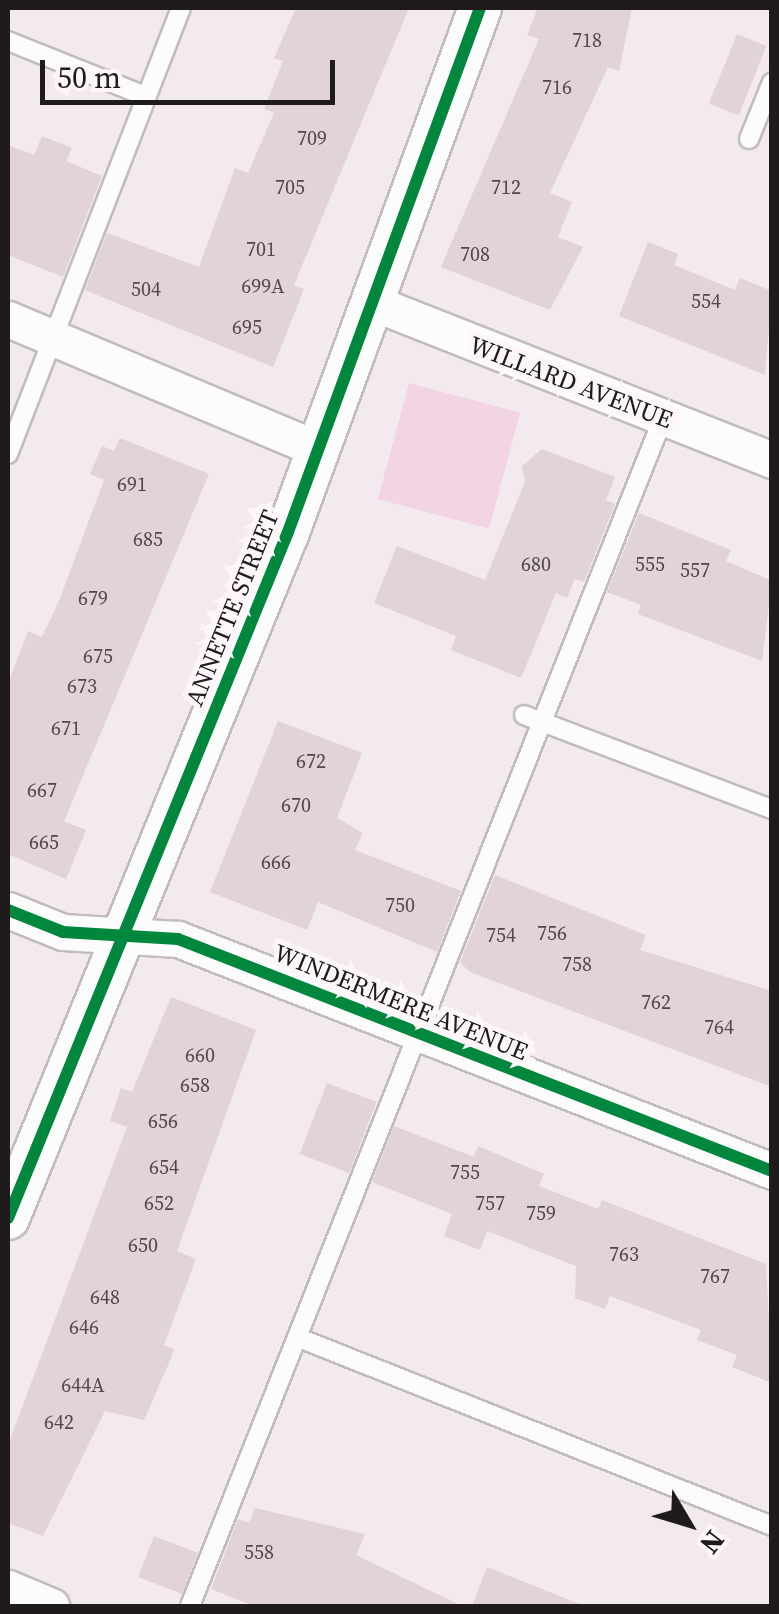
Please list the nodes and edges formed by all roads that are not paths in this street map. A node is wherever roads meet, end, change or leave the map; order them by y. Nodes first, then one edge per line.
1 (181, 8) edge
2 (480, 8) edge
3 (8, 41) edge
4 (772, 82) edge
5 (146, 96) junction
6 (750, 138) dead end
7 (371, 302) junction
8 (8, 319) edge
9 (52, 336) junction
10 (663, 418) junction
11 (318, 449) junction
12 (8, 454) edge
13 (772, 460) edge
14 (532, 718) junction
15 (772, 809) edge
16 (8, 910) edge
17 (122, 932) junction
18 (413, 1031) junction
19 (772, 1171) edge
20 (8, 1218) edge
21 (304, 1340) junction
22 (772, 1526) edge
23 (8, 1588) edge
24 (51, 1606) edge
25 (190, 1606) edge

1 - 5 lane
2 - 7 street, ANNETTE STREET
3 - 5 lane
4 - 6 lane
5 - 9 lane
7 - 10 street, WILLARD AVENUE
7 - 11 street, ANNETTE STREET
8 - 9 street
9 - 11 street
9 - 12 lane
10 - 13 street, WILLARD AVENUE
10 - 14 lane
11 - 17 street, ANNETTE STREET
14 - 15 lane
14 - 18 lane
16 - 17 street, WINDERMERE AVENUE
17 - 18 street, WINDERMERE AVENUE
17 - 20 street, ANNETTE STREET
18 - 19 street, WINDERMERE AVENUE
18 - 21 lane
21 - 22 lane
21 - 25 lane
23 - 24 street

